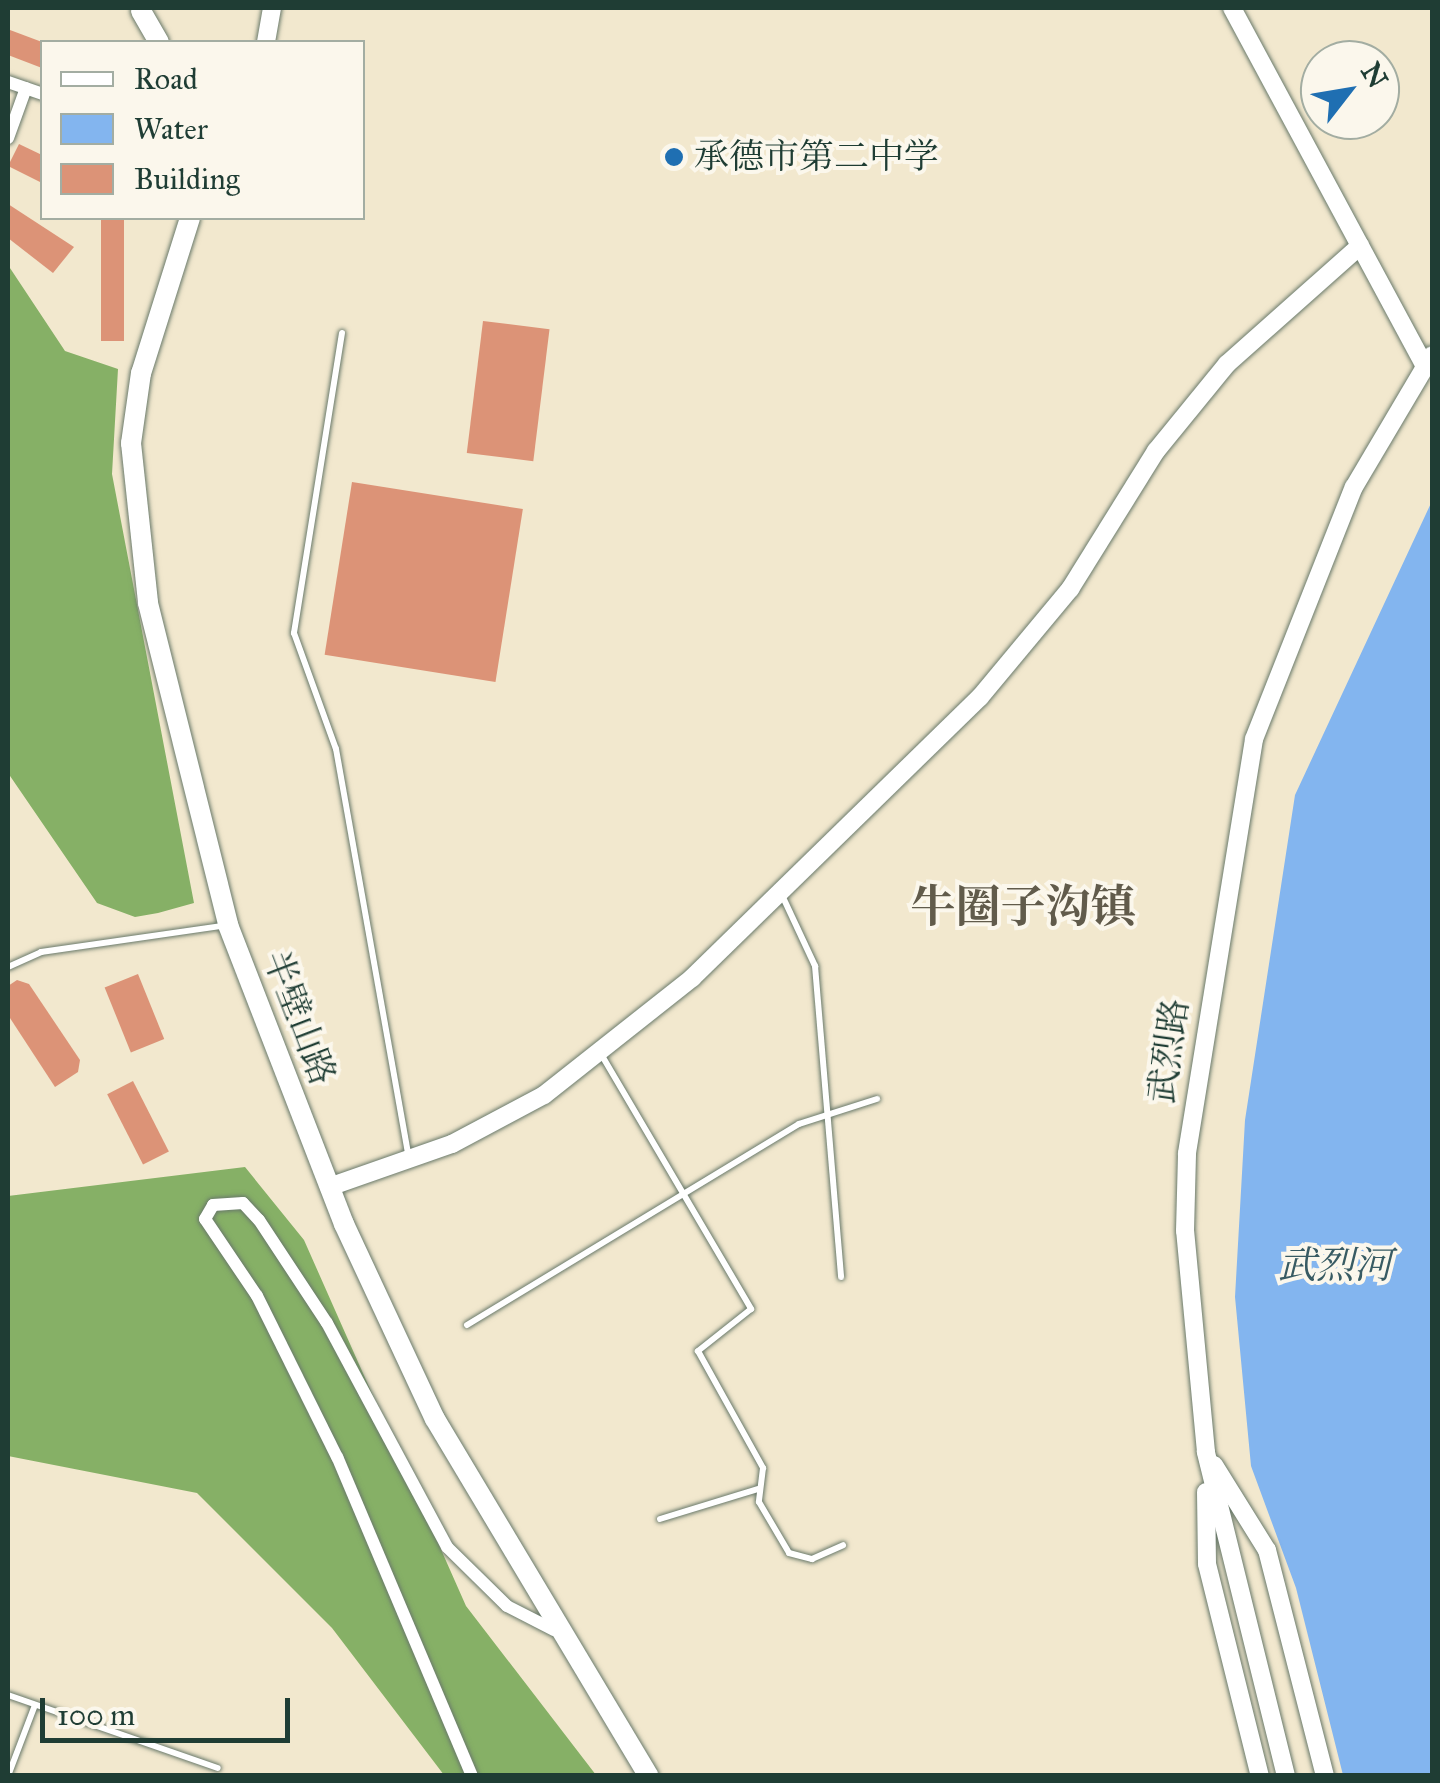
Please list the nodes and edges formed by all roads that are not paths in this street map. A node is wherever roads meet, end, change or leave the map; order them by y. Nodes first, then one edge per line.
1 (272, 8) edge
2 (1232, 8) edge
3 (141, 11) dead end
4 (158, 40) edge
5 (266, 40) edge
6 (8, 82) edge
7 (26, 88) junction
8 (40, 93) edge
9 (8, 138) edge
10 (189, 220) edge
11 (1360, 246) junction
12 (342, 333) dead end
13 (1430, 361) edge
14 (780, 892) junction
15 (228, 925) junction
16 (8, 967) edge
17 (600, 1053) junction
18 (876, 1099) dead end
19 (827, 1111) junction
20 (410, 1159) junction
21 (329, 1187) junction
22 (684, 1194) junction
23 (841, 1277) dead end
24 (467, 1324) dead end
25 (1206, 1452) junction
26 (758, 1489) junction
27 (660, 1520) dead end
28 (843, 1545) dead end
29 (554, 1630) junction
30 (8, 1695) edge
31 (35, 1705) junction
32 (218, 1768) dead end
33 (8, 1776) edge
34 (472, 1776) edge
35 (649, 1776) edge
36 (1260, 1776) edge
37 (1286, 1776) edge
38 (1325, 1776) edge

1 - 5 main road
2 - 11 main road
3 - 4 main road
6 - 7 street
7 - 8 street
7 - 9 street
10 - 15 main road, 半壁山路
11 - 13 main road
11 - 14 main road
12 - 20 lane
13 - 25 main road, 武烈路
14 - 17 main road
14 - 19 lane
15 - 16 lane
15 - 21 main road, 半壁山路
17 - 20 main road
17 - 22 lane
18 - 19 lane
19 - 22 lane
19 - 23 lane
20 - 21 main road
21 - 29 main road, 半壁山路
22 - 24 lane
22 - 26 lane
25 - 36 main road
25 - 37 main road, 武烈路
25 - 38 main road
26 - 27 lane
26 - 28 lane
29 - 34 street
29 - 35 main road, 半壁山路
30 - 31 lane
31 - 32 lane
31 - 33 lane

